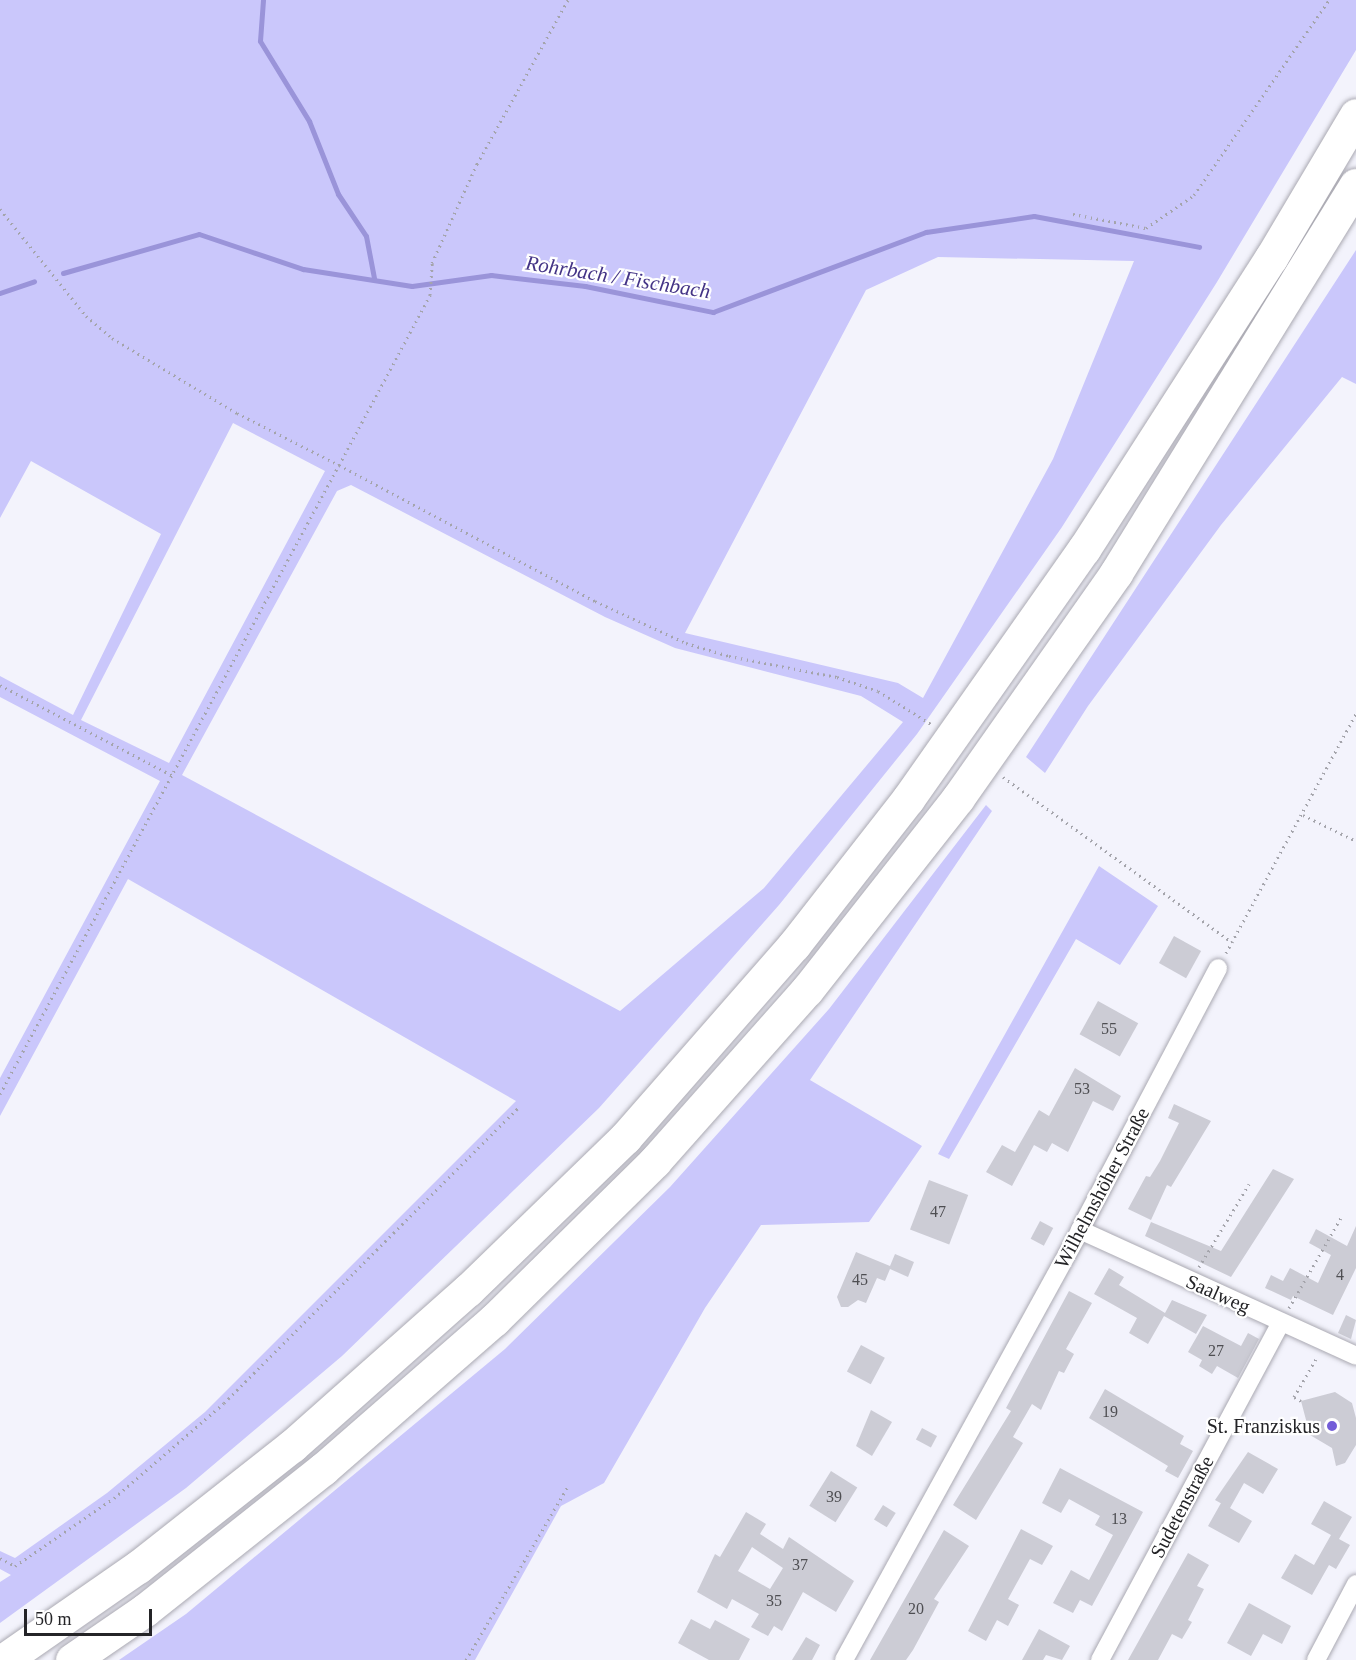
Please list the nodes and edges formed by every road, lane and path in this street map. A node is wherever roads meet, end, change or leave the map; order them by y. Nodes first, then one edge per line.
1 (568, 0) edge
2 (1329, 0) edge
3 (1356, 115) edge
4 (1356, 184) edge
5 (0, 209) edge
6 (1073, 214) dead end
7 (339, 465) junction
8 (0, 686) edge
9 (1356, 714) edge
10 (931, 724) dead end
11 (173, 776) junction
12 (1003, 777) dead end
13 (1304, 814) junction
14 (1356, 841) edge
15 (1232, 942) junction
16 (1218, 968) joint
17 (0, 1094) edge
18 (518, 1108) dead end
19 (1249, 1184) dead end
20 (1342, 1216) dead end
21 (1080, 1230) junction
22 (1190, 1281) junction
23 (1281, 1322) junction
24 (1326, 1342) junction
25 (1356, 1356) edge
26 (1301, 1401) dead end
27 (568, 1486) dead end
28 (0, 1558) edge
29 (1356, 1584) edge
30 (4, 1660) edge
31 (72, 1660) edge
32 (466, 1660) edge
33 (844, 1660) edge
34 (1100, 1660) edge
35 (1316, 1660) edge

1 - 7 path
2 - 6 path
3 - 30 highway
4 - 31 highway
5 - 7 path
7 - 10 path
7 - 11 path
8 - 11 path
9 - 13 path
11 - 17 path
12 - 15 path
13 - 14 path
13 - 15 path
15 - 16 path
16 - 21 street, Wilhelmshöher Straße
18 - 28 path
19 - 22 path
20 - 23 path
21 - 22 street, Saalweg
21 - 33 street, Wilhelmshöher Straße
22 - 23 street, Saalweg
23 - 24 street, Saalweg
23 - 34 street, Sudetenstraße
24 - 25 street, Saalweg
24 - 26 path
27 - 32 path
29 - 35 street

